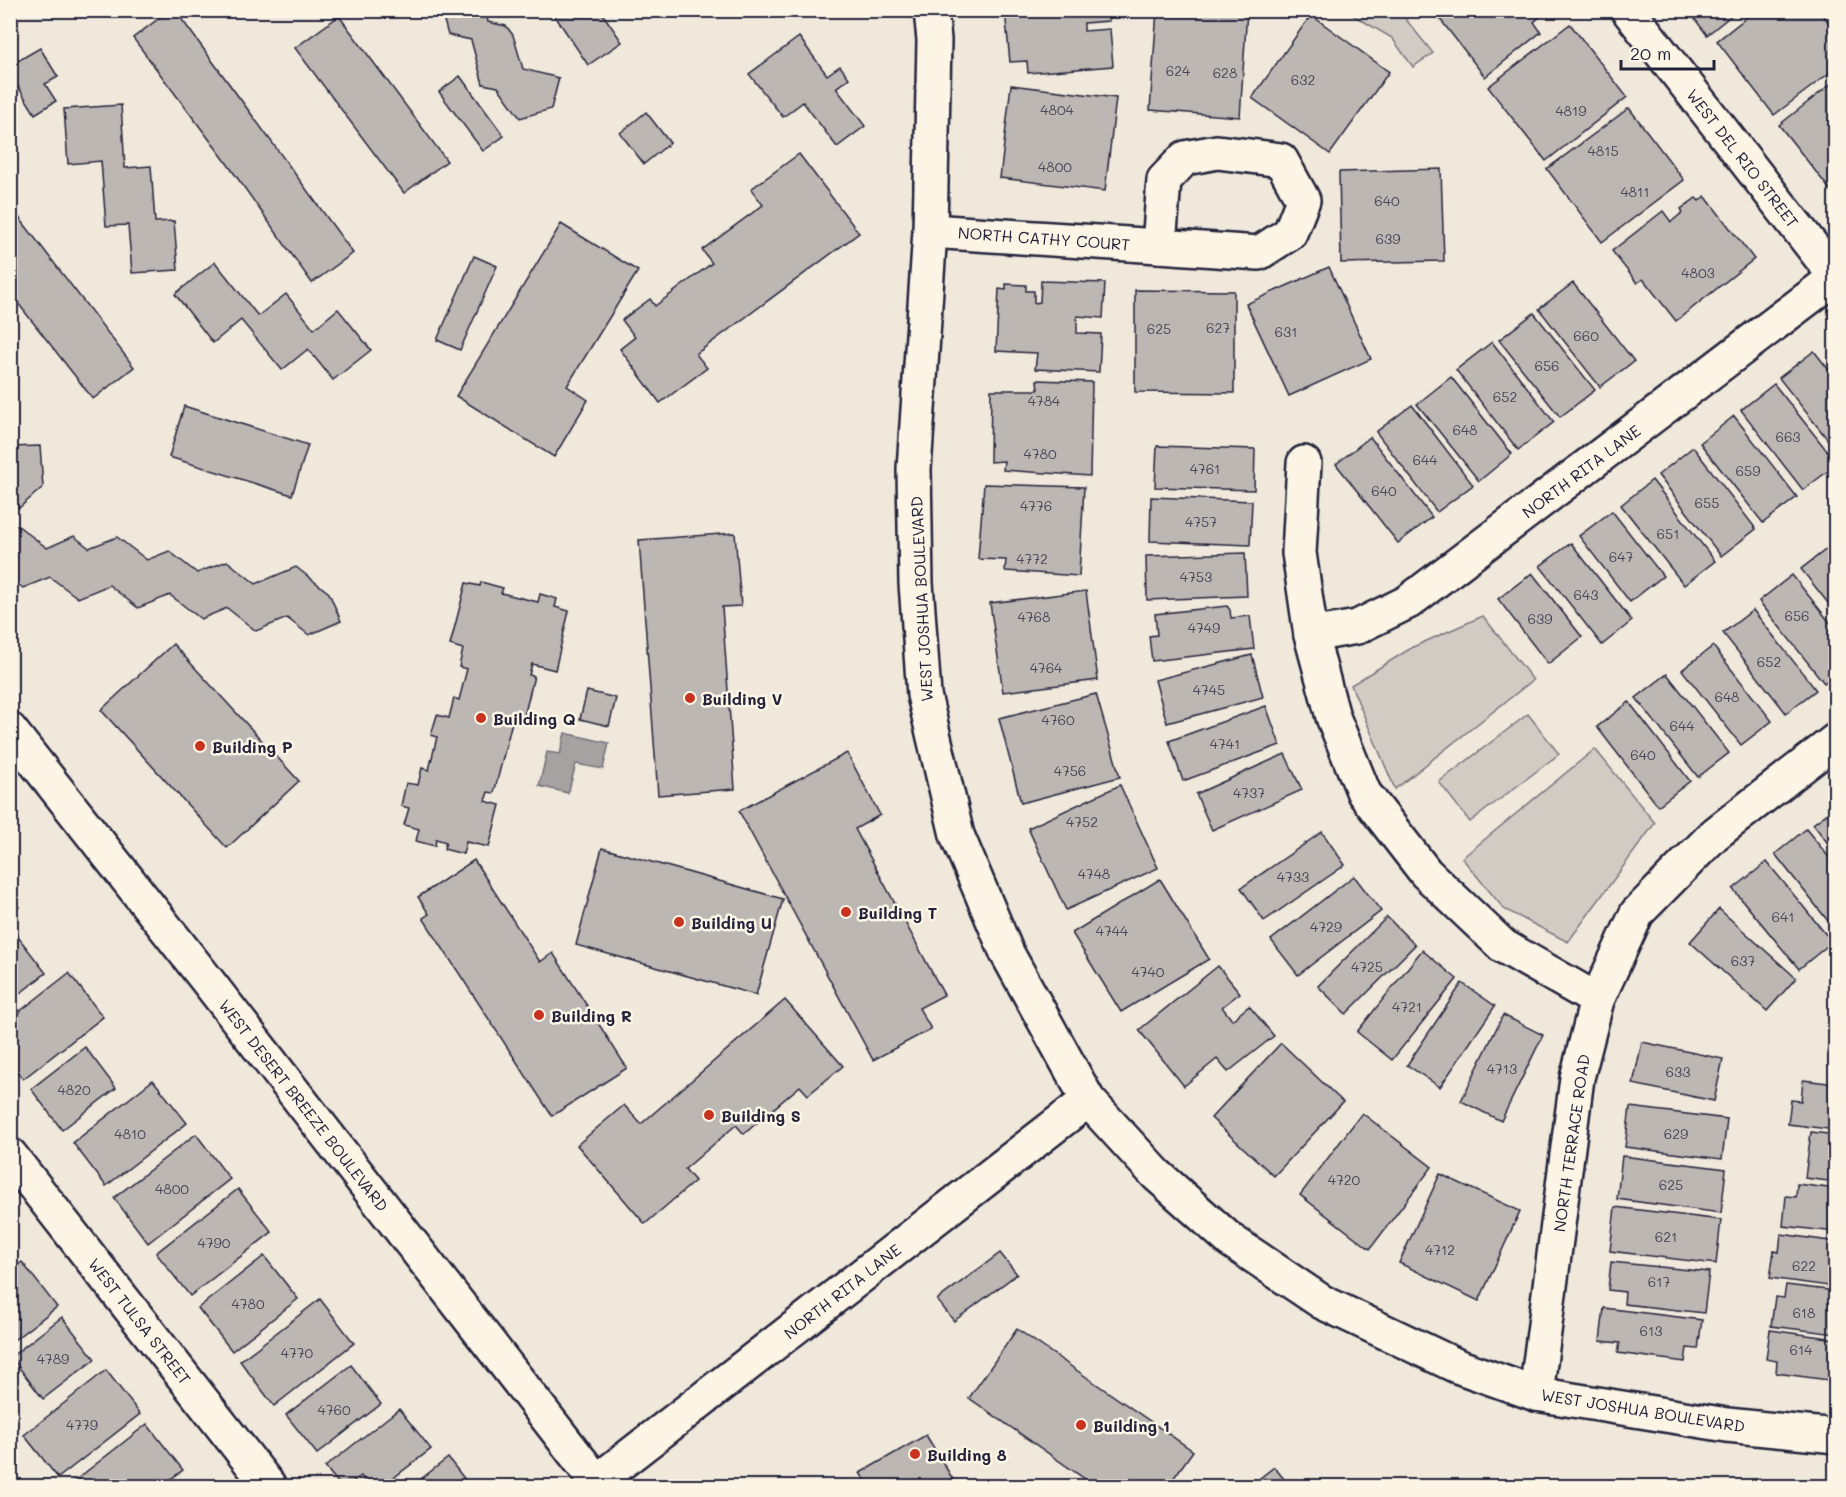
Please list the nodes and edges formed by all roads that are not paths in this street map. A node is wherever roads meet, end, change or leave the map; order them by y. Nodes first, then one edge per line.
1 (932, 10) edge
2 (1628, 10) edge
3 (930, 231) junction
4 (1159, 246) dead end
5 (1836, 277) edge
6 (1304, 463) dead end
7 (1311, 635) junction
8 (10, 730) edge
9 (1836, 740) edge
10 (1597, 1000) junction
11 (1088, 1100) junction
12 (10, 1155) edge
13 (1536, 1394) junction
14 (1836, 1436) edge
15 (598, 1484) edge
16 (269, 1486) edge

1 - 3 street, WEST JOSHUA BOULEVARD
2 - 5 street, WEST DEL RIO STREET
3 - 4 street, NORTH CATHY COURT
3 - 11 street, WEST JOSHUA BOULEVARD
5 - 7 street, NORTH RITA LANE
6 - 7 street
7 - 10 street
8 - 15 street, WEST DESERT BREEZE BOULEVARD
9 - 10 street, NORTH TERRACE ROAD
10 - 13 street, NORTH TERRACE ROAD
11 - 13 street, WEST JOSHUA BOULEVARD
11 - 15 street, NORTH RITA LANE
12 - 16 street, WEST TULSA STREET
13 - 14 street, WEST JOSHUA BOULEVARD

